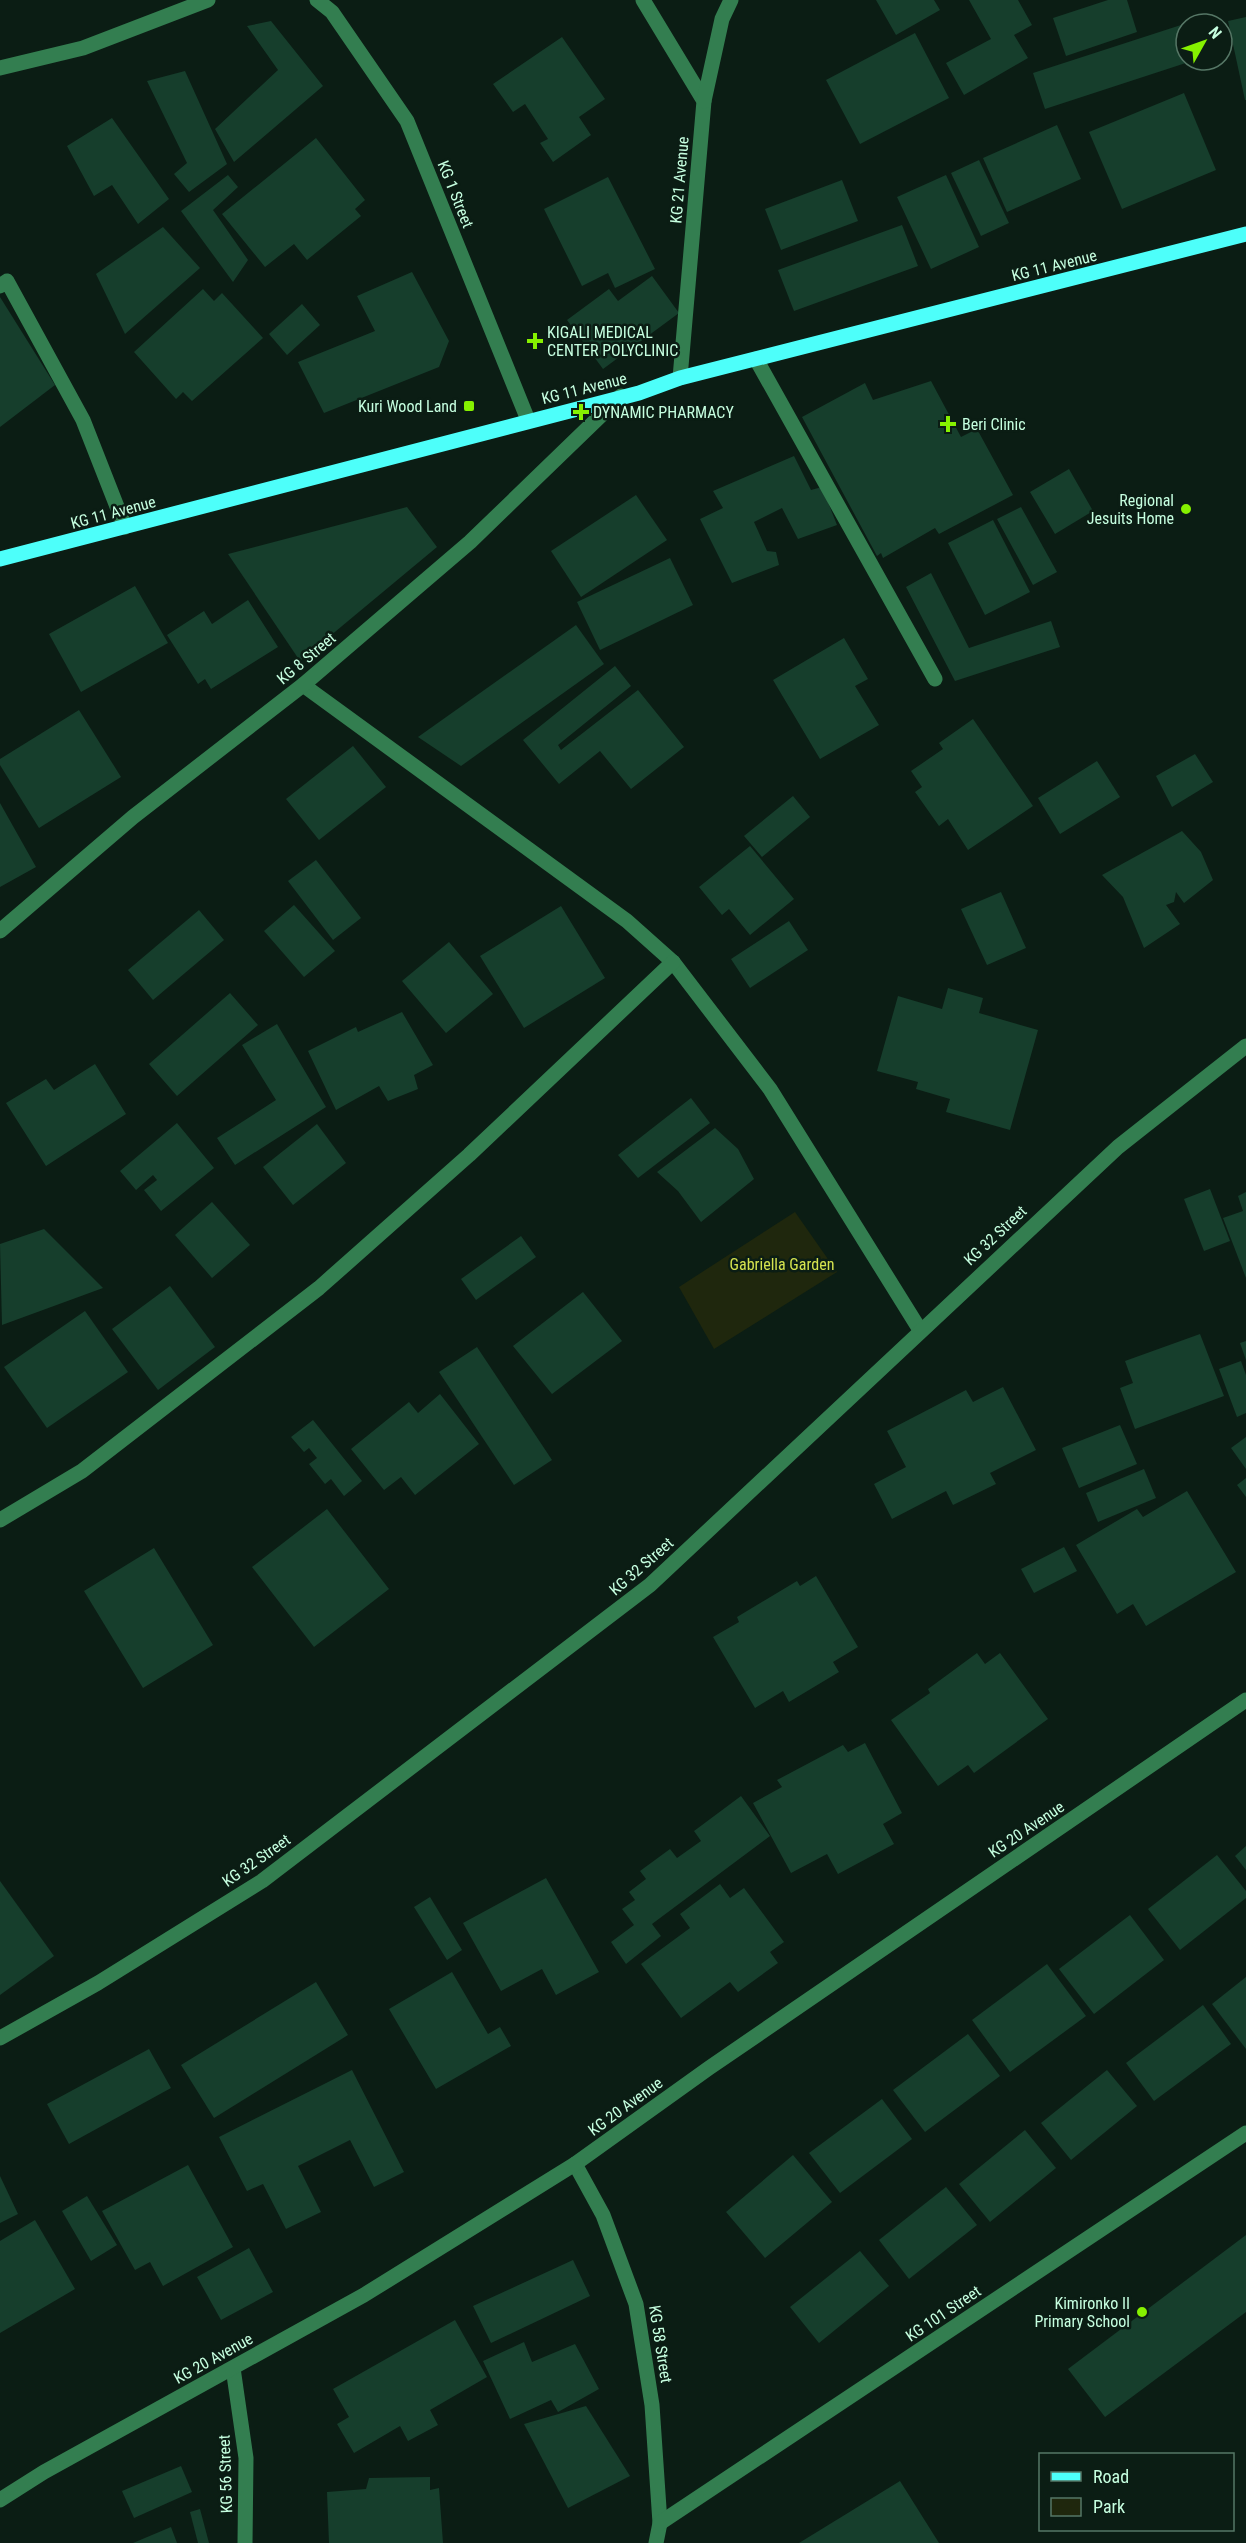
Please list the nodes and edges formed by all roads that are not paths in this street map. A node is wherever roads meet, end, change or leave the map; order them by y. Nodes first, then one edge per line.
1 (208, 0) edge
2 (317, 0) edge
3 (644, 0) edge
4 (731, 0) edge
5 (0, 68) edge
6 (704, 101) junction
7 (1246, 234) edge
8 (2, 279) edge
9 (756, 359) junction
10 (680, 378) junction
11 (621, 396) junction
12 (528, 420) junction
13 (125, 527) junction
14 (0, 559) edge
15 (934, 678) dead end
16 (303, 685) junction
17 (0, 931) edge
18 (673, 962) junction
19 (1246, 1046) edge
20 (920, 1330) junction
21 (0, 1520) edge
22 (1246, 1700) edge
23 (0, 2038) edge
24 (1246, 2133) edge
25 (575, 2164) junction
26 (233, 2368) junction
27 (0, 2500) edge
28 (660, 2523) junction
29 (245, 2543) edge
30 (656, 2543) edge

1 - 5 street
2 - 12 street, KG 1 Street
3 - 6 street
4 - 6 street, KG 21 Avenue
6 - 10 street, KG 21 Avenue
7 - 9 main road, KG 11 Avenue
8 - 13 street
9 - 10 main road, KG 11 Avenue
9 - 15 street
10 - 11 main road, KG 11 Avenue
11 - 12 main road, KG 11 Avenue
11 - 16 street, KG 8 Street
12 - 13 main road, KG 11 Avenue
13 - 14 main road, KG 11 Avenue
16 - 17 street, KG 8 Street
16 - 18 street
18 - 20 street
18 - 21 street
19 - 20 street, KG 32 Street
20 - 23 street, KG 32 Street
22 - 25 street, KG 20 Avenue
24 - 28 street, KG 101 Street
25 - 26 street, KG 20 Avenue
25 - 28 street, KG 58 Street
26 - 27 street, KG 20 Avenue
26 - 29 street, KG 56 Street
28 - 30 street, KG 58 Street

